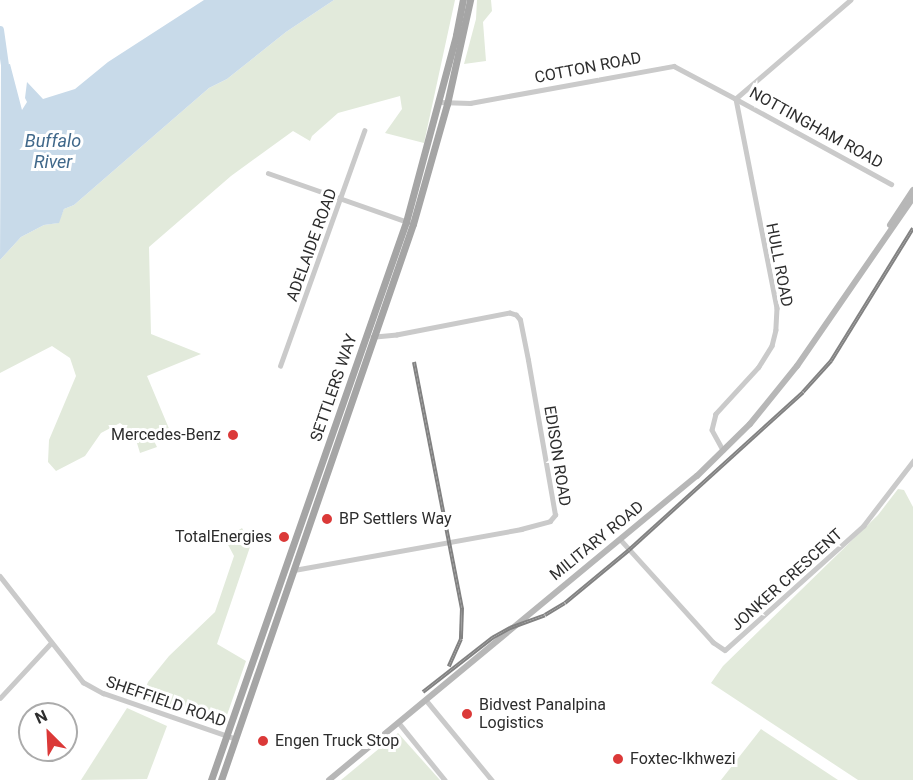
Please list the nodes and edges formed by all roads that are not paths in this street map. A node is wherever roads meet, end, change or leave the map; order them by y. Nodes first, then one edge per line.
1 (463, 0) edge
2 (470, 0) edge
3 (851, 0) edge
4 (736, 99) junction
5 (443, 103) junction
6 (364, 131) dead end
7 (268, 173) dead end
8 (891, 183) dead end
9 (913, 190) edge
10 (913, 198) edge
11 (340, 199) junction
12 (410, 223) junction
13 (848, 291) junction
14 (366, 336) junction
15 (375, 337) junction
16 (280, 366) dead end
17 (723, 450) junction
18 (913, 461) edge
19 (620, 539) junction
20 (285, 567) junction
21 (294, 570) junction
22 (0, 576) edge
23 (51, 643) junction
24 (0, 698) edge
25 (426, 700) junction
26 (399, 723) junction
27 (226, 736) junction
28 (234, 738) junction
29 (211, 780) edge
30 (221, 780) edge
31 (329, 780) edge
32 (445, 780) edge
33 (492, 780) edge

1 - 5 main road, SETTLERS WAY
2 - 5 main road, SETTLERS WAY
3 - 4 street, NOTTINGHAM ROAD
4 - 5 street, COTTON ROAD
4 - 8 street, NOTTINGHAM ROAD
4 - 17 street, HULL ROAD
5 - 12 main road, SETTLERS WAY
6 - 11 street, ADELAIDE ROAD
7 - 11 street
9 - 13 street, MILITARY ROAD
10 - 13 street, MILITARY ROAD
11 - 12 street
11 - 16 street, ADELAIDE ROAD
12 - 14 main road, SETTLERS WAY
12 - 15 main road, SETTLERS WAY
13 - 17 street, MILITARY ROAD
14 - 15 street, EDISON ROAD
14 - 20 main road, SETTLERS WAY
15 - 21 main road, SETTLERS WAY
15 - 21 street, EDISON ROAD
17 - 19 street, MILITARY ROAD
18 - 19 street, JONKER CRESCENT
19 - 25 street, MILITARY ROAD
20 - 21 street, EDISON ROAD
20 - 27 main road, SETTLERS WAY
21 - 28 main road, SETTLERS WAY
22 - 23 street, SHEFFIELD ROAD
23 - 24 street
23 - 27 street, SHEFFIELD ROAD
25 - 26 street, MILITARY ROAD
25 - 33 street
26 - 31 street, MILITARY ROAD
26 - 32 street
27 - 28 street, SHEFFIELD ROAD
27 - 29 main road, SETTLERS WAY
28 - 30 main road, SETTLERS WAY

